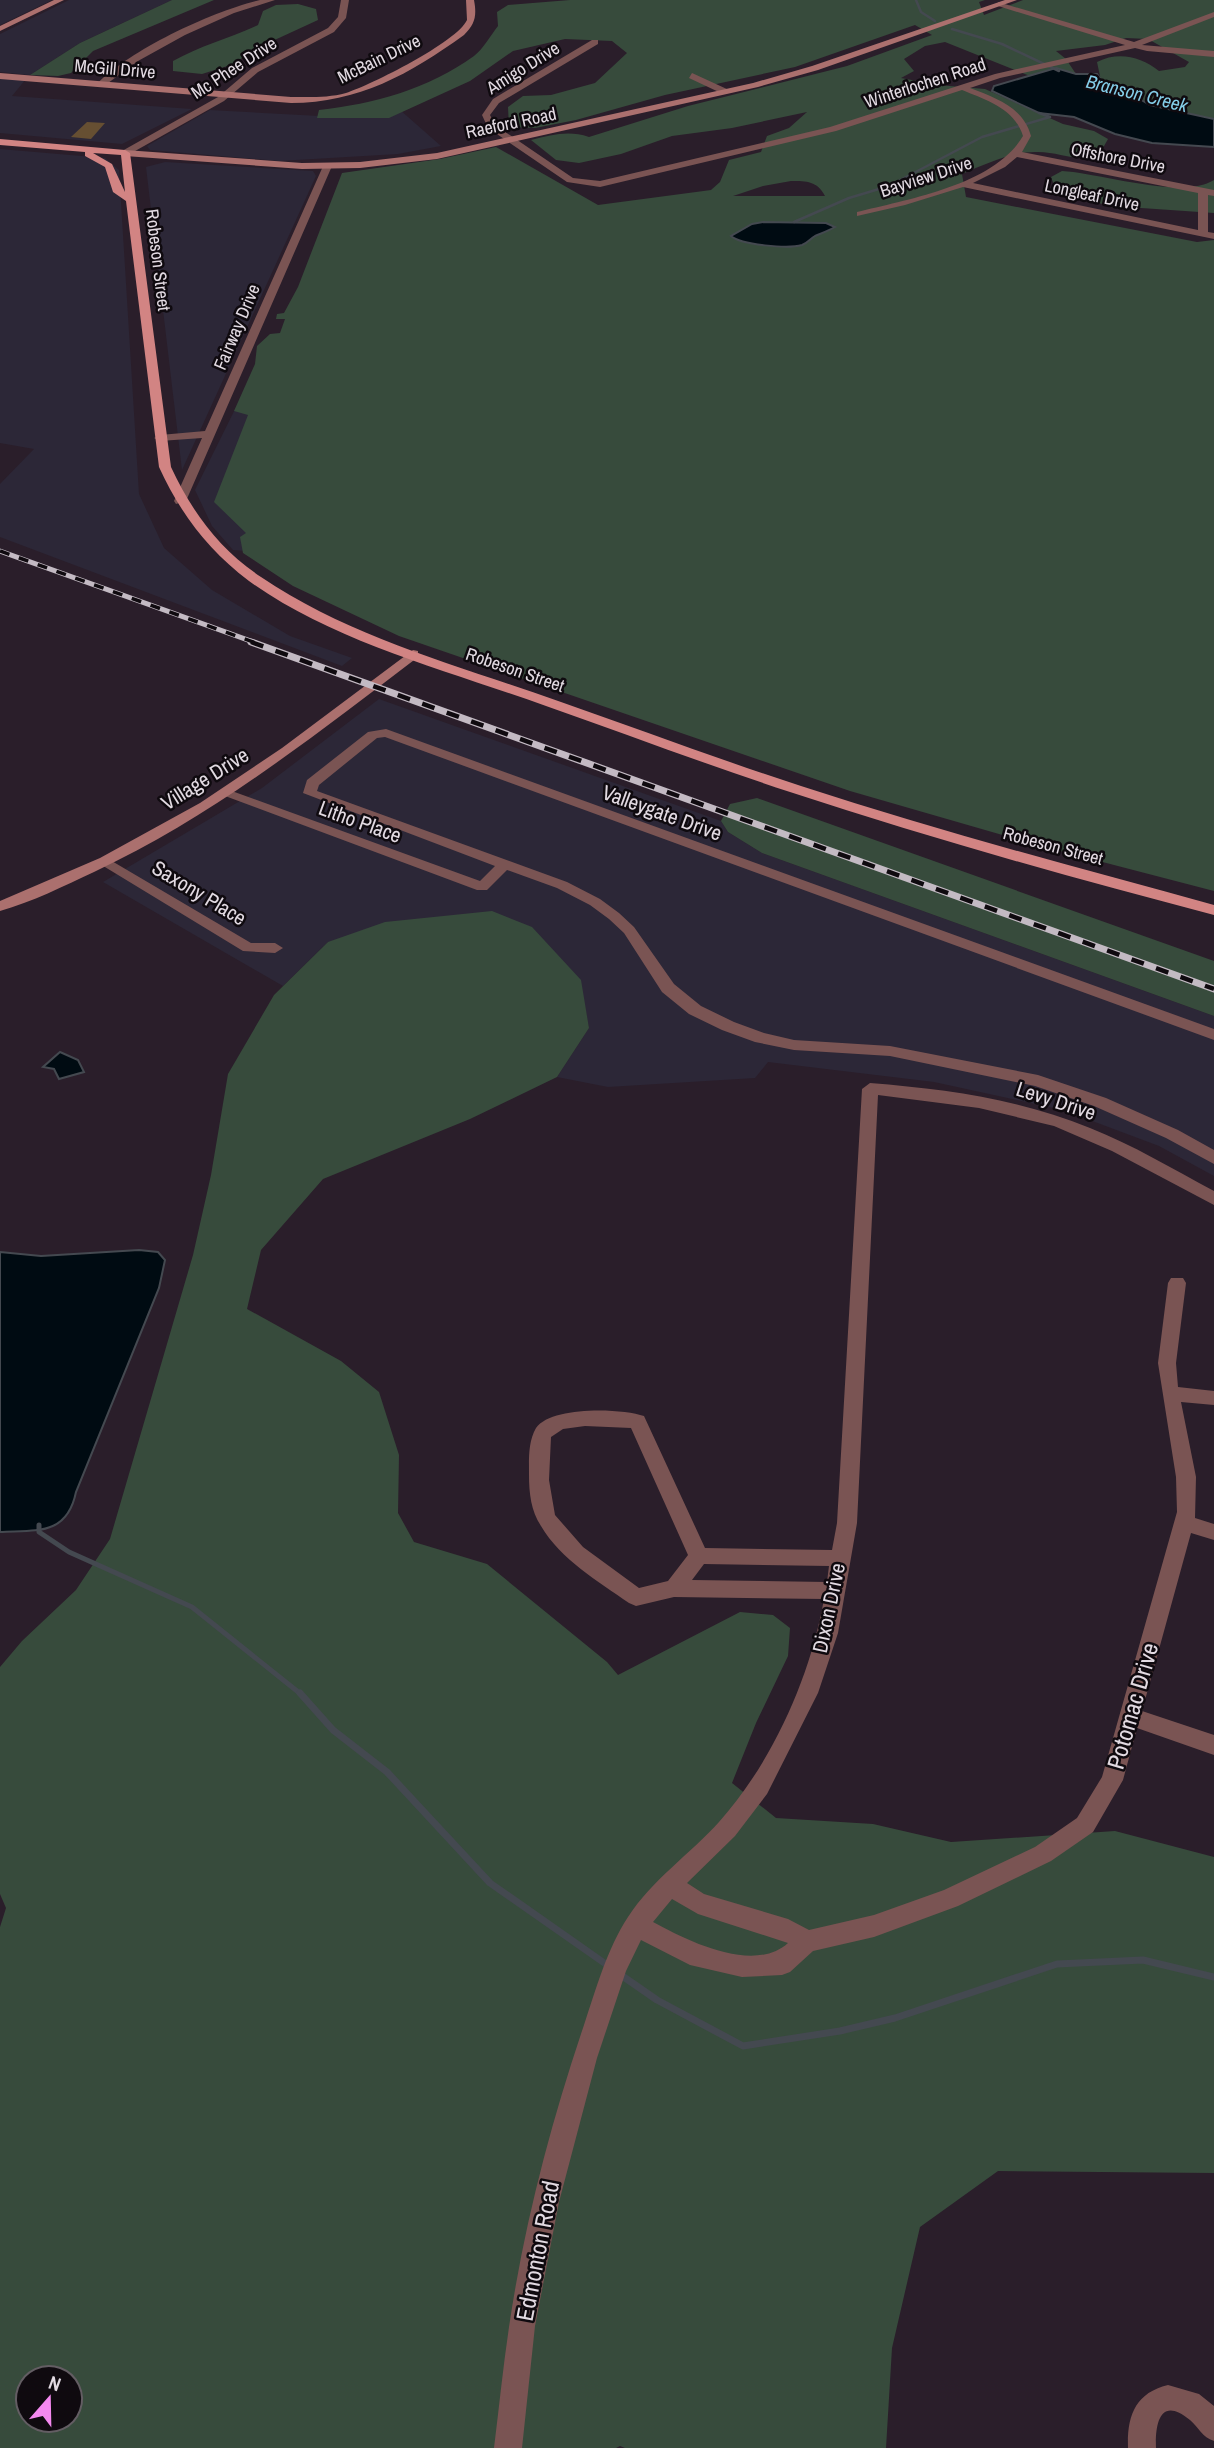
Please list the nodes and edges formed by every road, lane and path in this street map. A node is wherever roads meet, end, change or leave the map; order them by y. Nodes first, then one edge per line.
1 (60, 0) edge
2 (271, 0) edge
3 (345, 0) edge
4 (470, 0) edge
5 (1013, 0) edge
6 (1001, 4) junction
7 (1214, 14) edge
8 (0, 29) edge
9 (596, 42) dead end
10 (1132, 46) junction
11 (1214, 54) edge
12 (0, 76) edge
13 (692, 76) dead end
14 (101, 84) junction
15 (961, 87) junction
16 (726, 92) junction
17 (227, 94) junction
18 (511, 139) junction
19 (0, 142) edge
20 (78, 149) junction
21 (125, 153) junction
22 (1016, 154) junction
23 (327, 166) junction
24 (644, 174) joint
25 (963, 184) junction
26 (1203, 191) junction
27 (1214, 193) edge
28 (131, 200) junction
29 (860, 214) dead end
30 (1203, 234) junction
31 (1214, 236) edge
32 (210, 434) junction
33 (160, 438) junction
34 (180, 501) junction
35 (413, 654) junction
36 (224, 793) junction
37 (105, 861) junction
38 (505, 864) junction
39 (0, 906) edge
40 (1214, 910) edge
41 (275, 948) dead end
42 (1214, 1035) edge
43 (870, 1089) joint
44 (1214, 1158) edge
45 (1214, 1199) edge
46 (1177, 1283) dead end
47 (1171, 1394) junction
48 (1214, 1398) edge
49 (1185, 1523) junction
50 (1214, 1532) edge
51 (699, 1556) junction
52 (839, 1558) junction
53 (674, 1588) junction
54 (836, 1591) junction
55 (1130, 1716) junction
56 (1214, 1745) edge
57 (670, 1885) junction
58 (636, 1925) junction
59 (807, 1941) junction
60 (585, 2058) joint
61 (1214, 2428) edge
62 (508, 2448) edge
63 (1142, 2448) edge

1 - 8 main road
2 - 14 street
3 - 17 street, Mc Phee Drive
4 - 17 main road, McBain Drive
5 - 6 main road, Raeford Road
6 - 10 street
6 - 16 main road, Raeford Road
7 - 10 street, Winterlochen Road
9 - 18 street, Amigo Drive
10 - 11 street
10 - 15 street, Winterlochen Road
12 - 14 main road, McGill Drive
13 - 16 street
14 - 17 main road, McGill Drive
15 - 22 street
15 - 24 street, Winterlochen Road
16 - 18 main road, Raeford Road
17 - 21 street, Mc Phee Drive
18 - 23 main road, Raeford Road
18 - 24 street, Amigo Drive
19 - 20 main road, Raeford Road
20 - 21 main road, Raeford Road
20 - 28 main road
21 - 23 main road, Raeford Road
21 - 28 main road, Robeson Street
22 - 25 street, Bayview Drive
22 - 26 street, Offshore Drive
23 - 32 street, Fairway Drive
25 - 29 street, Bayview Drive
25 - 30 street, Longleaf Drive
26 - 27 street, Offshore Drive
26 - 30 street
28 - 33 main road, Robeson Street
30 - 31 street, Longleaf Drive
32 - 33 street
32 - 34 street, Fairway Drive
33 - 34 main road, Robeson Street
34 - 35 main road, Robeson Street
35 - 36 main road, Village Drive
35 - 40 main road, Robeson Street
36 - 37 main road, Village Drive
36 - 38 street, Litho Place
37 - 39 main road, Village Drive
37 - 41 street, Saxony Place
38 - 42 street, Valleygate Drive
38 - 44 street, Valleygate Drive
43 - 45 street, Levy Drive
43 - 52 street, Dixon Drive
46 - 47 street, Potomac Drive
47 - 48 street
47 - 49 street, Potomac Drive
49 - 50 street
49 - 55 street, Potomac Drive
51 - 52 street
51 - 53 street
51 - 53 street
52 - 54 street, Dixon Drive
53 - 54 street
54 - 57 street, Dixon Drive
55 - 56 street
55 - 59 street, Potomac Drive
57 - 58 street, Dixon Drive
57 - 59 street
58 - 59 street, Potomac Drive
58 - 60 street, Dixon Drive
60 - 62 street, Edmonton Road
61 - 63 street

